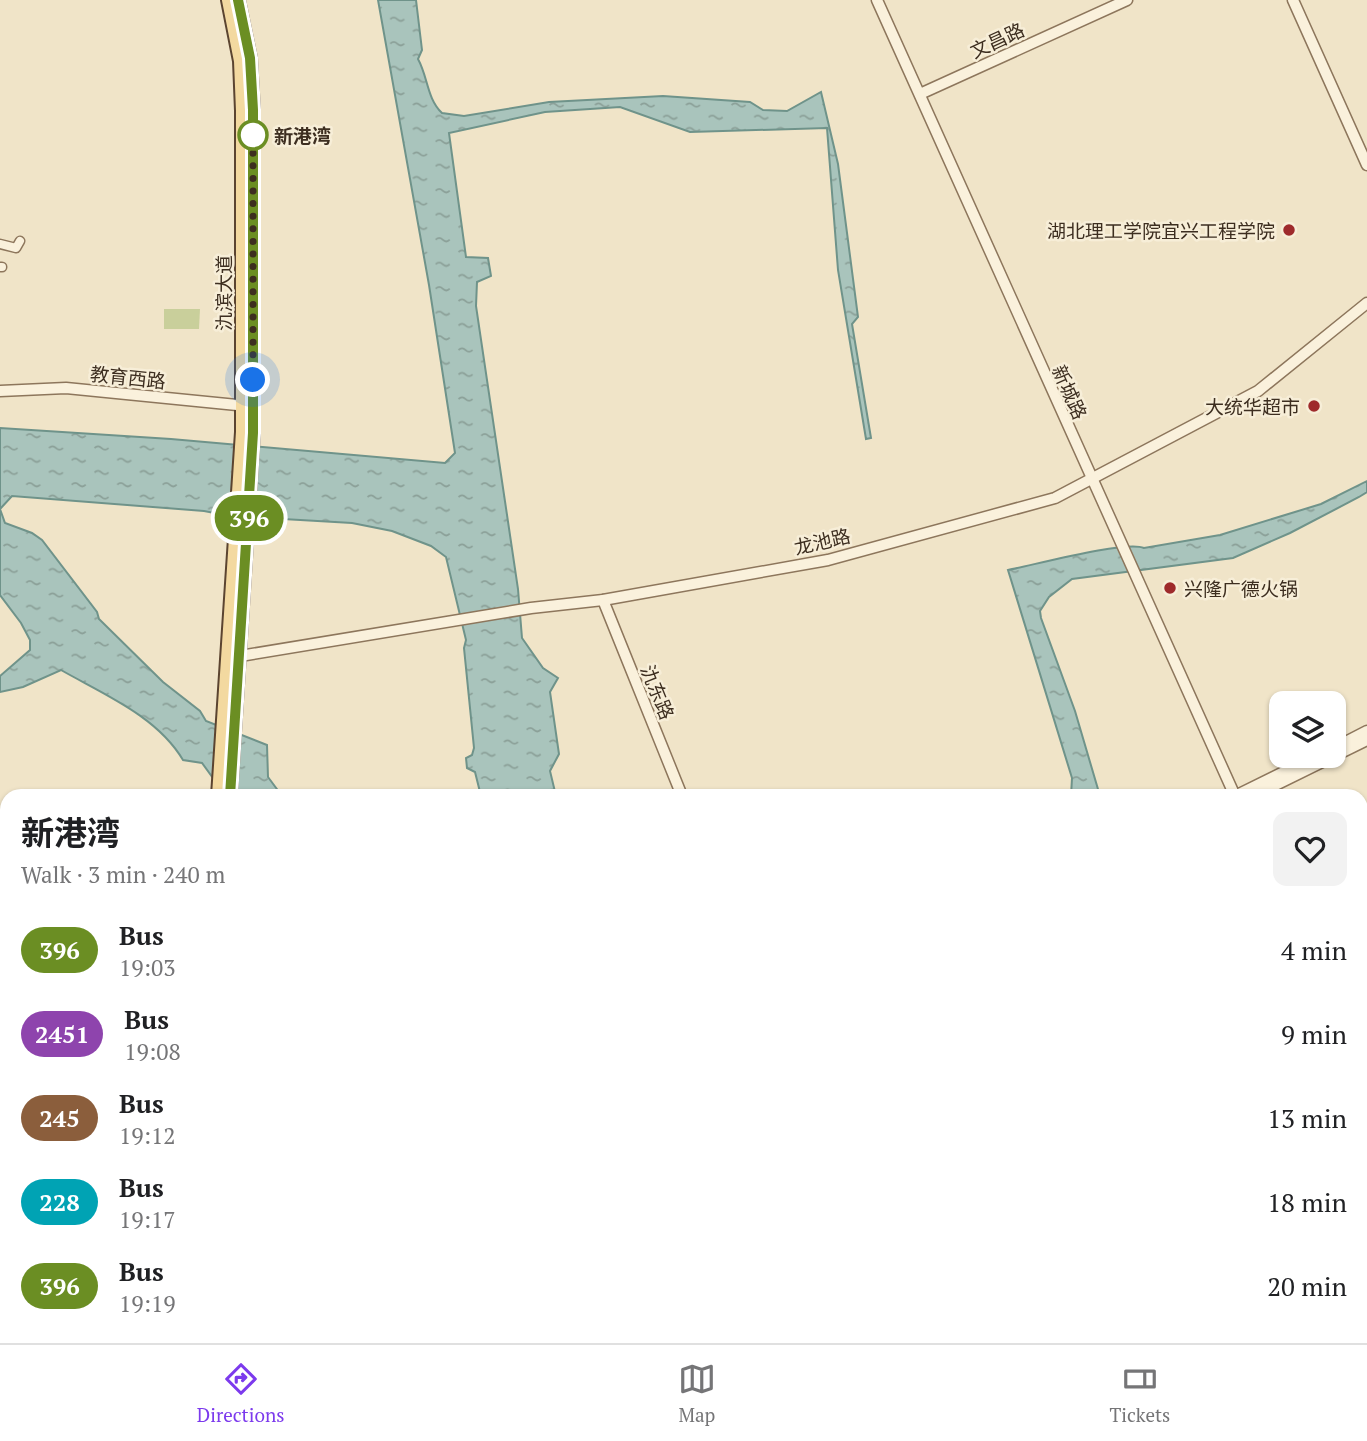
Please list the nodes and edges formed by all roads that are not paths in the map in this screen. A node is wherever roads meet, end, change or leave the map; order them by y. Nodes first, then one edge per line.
1 (230, 0) edge
2 (877, 0) edge
3 (1127, 0) edge
4 (1293, 0) edge
5 (920, 94) junction
6 (1367, 166) edge
7 (20, 241) dead end
8 (0, 244) edge
9 (1367, 303) edge
10 (0, 391) edge
11 (247, 406) junction
12 (1090, 480) junction
13 (603, 600) junction
14 (234, 657) junction
15 (230, 720) junction
16 (1367, 731) edge
17 (1367, 740) edge
18 (1346, 742) edge
19 (1292, 768) edge
20 (219, 789) edge
21 (230, 789) edge
22 (679, 789) edge
23 (1232, 789) edge
24 (1249, 789) edge
25 (1267, 789) edge

1 - 11 main road, 氿滨大道
2 - 5 street, 新城路
3 - 5 street, 文昌路
4 - 6 street
5 - 12 street, 新城路
7 - 8 street
9 - 12 street, 龙池路
10 - 11 street, 教育西路
11 - 14 main road, 氿滨大道
12 - 13 street, 龙池路
12 - 23 street, 新城路
13 - 14 street, 龙池路
13 - 22 street, 氿东路
14 - 15 main road, 氿滨大道
15 - 20 main road, 氿滨大道
15 - 21 main road, 氿滨大道
16 - 18 street
17 - 25 street
19 - 24 street

